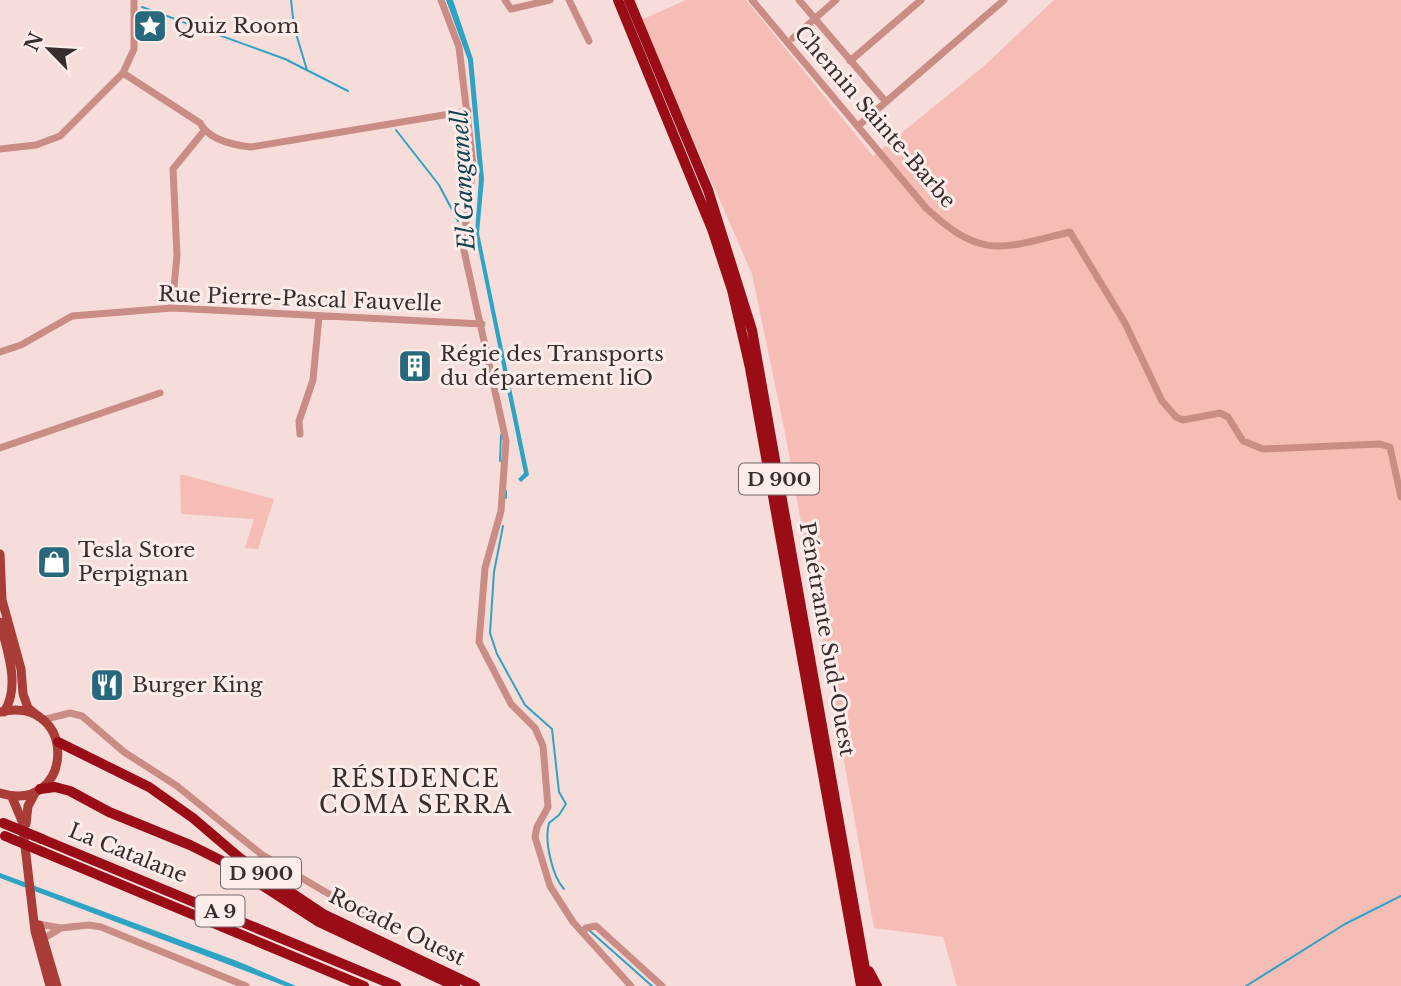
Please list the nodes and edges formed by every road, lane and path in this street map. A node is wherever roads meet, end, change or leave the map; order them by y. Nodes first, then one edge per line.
1 (134, 0) edge
2 (441, 0) edge
3 (505, 0) edge
4 (550, 0) edge
5 (569, 0) edge
6 (752, 0) edge
7 (799, 0) edge
8 (836, 0) edge
9 (921, 0) edge
10 (623, 1) edge
11 (1000, 1) edge
12 (815, 18) junction
13 (793, 38) dead end
14 (589, 41) dead end
15 (850, 61) junction
16 (122, 73) junction
17 (886, 102) junction
18 (468, 111) junction
19 (858, 126) junction
20 (204, 131) junction
21 (0, 149) edge
22 (172, 308) junction
23 (319, 316) junction
24 (482, 324) junction
25 (0, 352) edge
26 (160, 393) dead end
27 (300, 434) dead end
28 (0, 448) edge
29 (1401, 497) edge
30 (0, 554) edge
31 (0, 622) edge
32 (2, 712) edge
33 (65, 715) junction
34 (41, 718) junction
35 (57, 739) junction
36 (38, 791) junction
37 (0, 793) edge
38 (12, 797) junction
39 (2, 822) edge
40 (2, 835) edge
41 (29, 875) junction
42 (31, 893) junction
43 (378, 923) dead end
44 (38, 924) junction
45 (61, 928) junction
46 (858, 930) junction
47 (583, 933) junction
48 (43, 939) junction
49 (50, 986) edge
50 (57, 986) edge
51 (246, 986) edge
52 (364, 986) edge
53 (396, 986) edge
54 (455, 986) edge
55 (475, 986) edge
56 (631, 986) edge
57 (663, 986) edge
58 (859, 986) edge
59 (868, 986) edge
60 (877, 986) edge

1 - 16 street
2 - 18 street
3 - 4 street
5 - 14 street
6 - 19 street, Chemin Sainte-Barbe
7 - 12 street
8 - 12 street
9 - 15 street
10 - 46 highway, Pénétrante Sud-Ouest / D 900
10 - 58 highway, Pénétrante Sud-Ouest / D 900
11 - 17 street
12 - 13 street
12 - 15 street
15 - 17 street
16 - 20 street
16 - 21 street
17 - 19 street
18 - 20 street
18 - 24 street
19 - 29 street, Chemin Sainte-Barbe
20 - 22 street
22 - 23 street, Rue Pierre-Pascal Fauvelle
22 - 25 street, Rue Pierre-Pascal Fauvelle
23 - 24 street, Rue Pierre-Pascal Fauvelle
23 - 27 street
24 - 47 street
26 - 28 street
30 - 34 main road
31 - 32 main road
32 - 34 main road
33 - 34 street
33 - 35 street
33 - 43 street
34 - 35 main road
35 - 36 main road
35 - 55 highway, Rocade Ouest / D 900
36 - 38 main road
36 - 41 main road
36 - 54 highway, Rocade Ouest / D 900
37 - 38 main road
38 - 41 main road
39 - 53 highway, La Catalane / A 9, bridge
40 - 52 highway, La Catalane / A 9, bridge
41 - 42 main road
42 - 44 main road
42 - 49 main road
44 - 45 street
44 - 48 main road
45 - 48 street
45 - 51 street
46 - 59 highway, Pénétrante Sud-Ouest / D 900
46 - 60 highway, Pénétrante Sud-Ouest / D 900
47 - 56 street
47 - 57 street
48 - 50 main road

